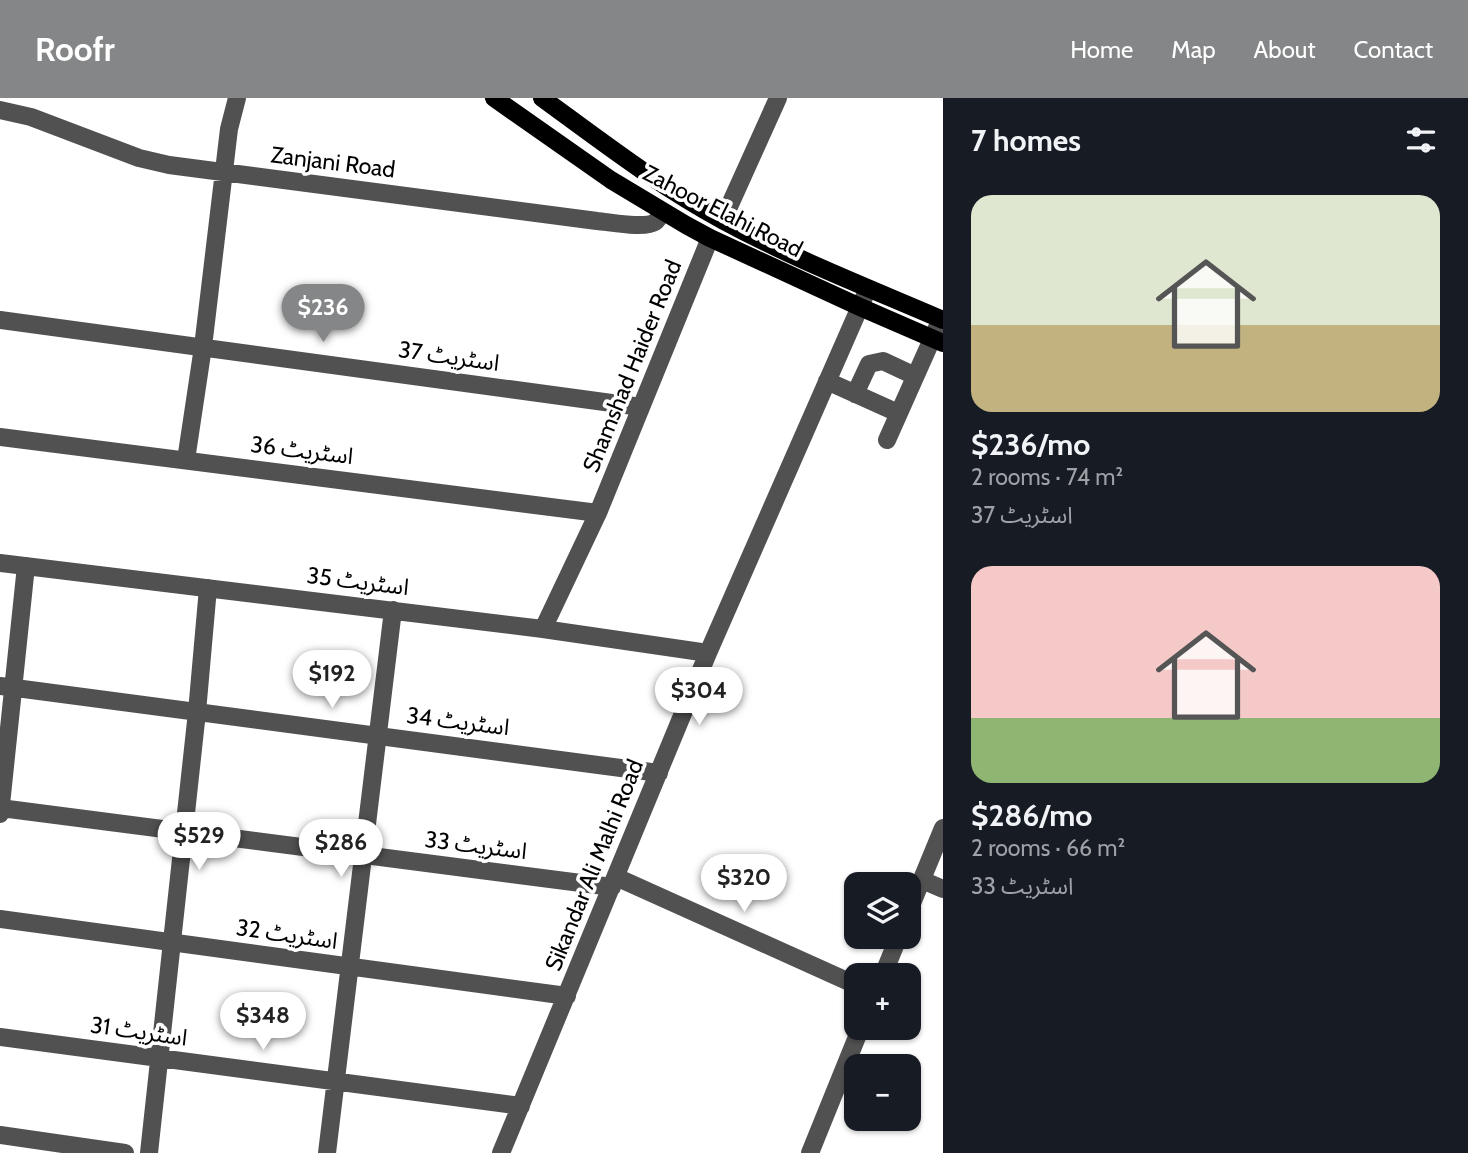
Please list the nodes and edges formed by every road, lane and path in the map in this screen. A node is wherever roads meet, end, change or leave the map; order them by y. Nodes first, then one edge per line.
1 (237, 98) edge
2 (494, 98) edge
3 (542, 98) edge
4 (778, 98) edge
5 (7, 107) edge
6 (224, 172) junction
7 (662, 212) junction
8 (723, 220) junction
9 (710, 238) junction
10 (868, 288) junction
11 (860, 307) junction
12 (0, 320) edge
13 (942, 320) edge
14 (937, 340) edge
15 (203, 347) junction
16 (915, 376) junction
17 (827, 381) junction
18 (855, 394) junction
19 (641, 407) junction
20 (898, 413) junction
21 (0, 437) edge
22 (887, 440) dead end
23 (186, 460) junction
24 (598, 513) junction
25 (0, 563) edge
26 (26, 566) junction
27 (208, 588) junction
28 (393, 610) junction
29 (542, 629) junction
30 (708, 653) junction
31 (6, 687) edge
32 (197, 712) junction
33 (378, 736) junction
34 (659, 773) junction
35 (0, 808) edge
36 (0, 814) edge
37 (943, 828) edge
38 (184, 831) junction
39 (363, 855) junction
40 (922, 880) joint
41 (614, 882) junction
42 (943, 890) edge
43 (0, 919) edge
44 (172, 943) junction
45 (349, 967) junction
46 (844, 980) edge
47 (567, 996) junction
48 (0, 1037) edge
49 (856, 1040) edge
50 (160, 1058) junction
51 (336, 1082) junction
52 (521, 1106) junction
53 (0, 1135) edge
54 (124, 1153) edge
55 (149, 1153) edge
56 (327, 1153) edge
57 (501, 1153) edge
58 (810, 1153) edge

1 - 6 street
2 - 7 main road, Zahoor Elahi Road
3 - 8 main road, Zahoor Elahi Road
4 - 8 street
5 - 6 street, Zanjani Road
6 - 7 street, Zanjani Road
6 - 15 street
7 - 9 main road, Zahoor Elahi Road
8 - 10 main road, Zahoor Elahi Road
9 - 11 main road, Zahoor Elahi Road
9 - 19 street, Shamshad Haider Road
10 - 11 street, Sikandar Ali Malhi Road
10 - 13 main road, Zahoor Elahi Road
11 - 14 main road, Zahoor Elahi Road
11 - 17 street, Sikandar Ali Malhi Road
12 - 15 street, اسٹریٹ 37
13 - 14 street
14 - 16 street
15 - 19 street, اسٹریٹ 37
15 - 23 street
16 - 18 street
16 - 20 street
17 - 18 street
17 - 30 street, Sikandar Ali Malhi Road
18 - 20 street
19 - 24 street, Shamshad Haider Road
20 - 22 street
21 - 23 street, اسٹریٹ 36
23 - 24 street, اسٹریٹ 36
24 - 29 street, Shamshad Haider Road
25 - 26 street, اسٹریٹ 35
26 - 27 street, اسٹریٹ 35
26 - 31 street
27 - 28 street, اسٹریٹ 35
27 - 32 street
28 - 29 street, اسٹریٹ 35
28 - 33 street
29 - 30 street, اسٹریٹ 35
30 - 34 street, Sikandar Ali Malhi Road
31 - 32 street, اسٹریٹ 34
31 - 35 street
32 - 33 street, اسٹریٹ 34
32 - 38 street
33 - 34 street, اسٹریٹ 34
33 - 39 street
34 - 41 street, Sikandar Ali Malhi Road
35 - 36 street
35 - 38 street, اسٹریٹ 33
37 - 40 street
38 - 39 street, اسٹریٹ 33
38 - 44 street
39 - 41 street, اسٹریٹ 33
39 - 45 street
40 - 42 street
41 - 46 street, اسٹریٹ 33
41 - 47 street, Sikandar Ali Malhi Road
43 - 44 street, اسٹریٹ 32
44 - 45 street, اسٹریٹ 32
44 - 50 street
45 - 47 street, اسٹریٹ 32
45 - 51 street
47 - 52 street, Sikandar Ali Malhi Road
48 - 50 street, اسٹریٹ 31
49 - 58 street
50 - 51 street, اسٹریٹ 31
50 - 55 street
51 - 52 street, اسٹریٹ 31
51 - 56 street
52 - 57 street, Sikandar Ali Malhi Road
53 - 54 street

